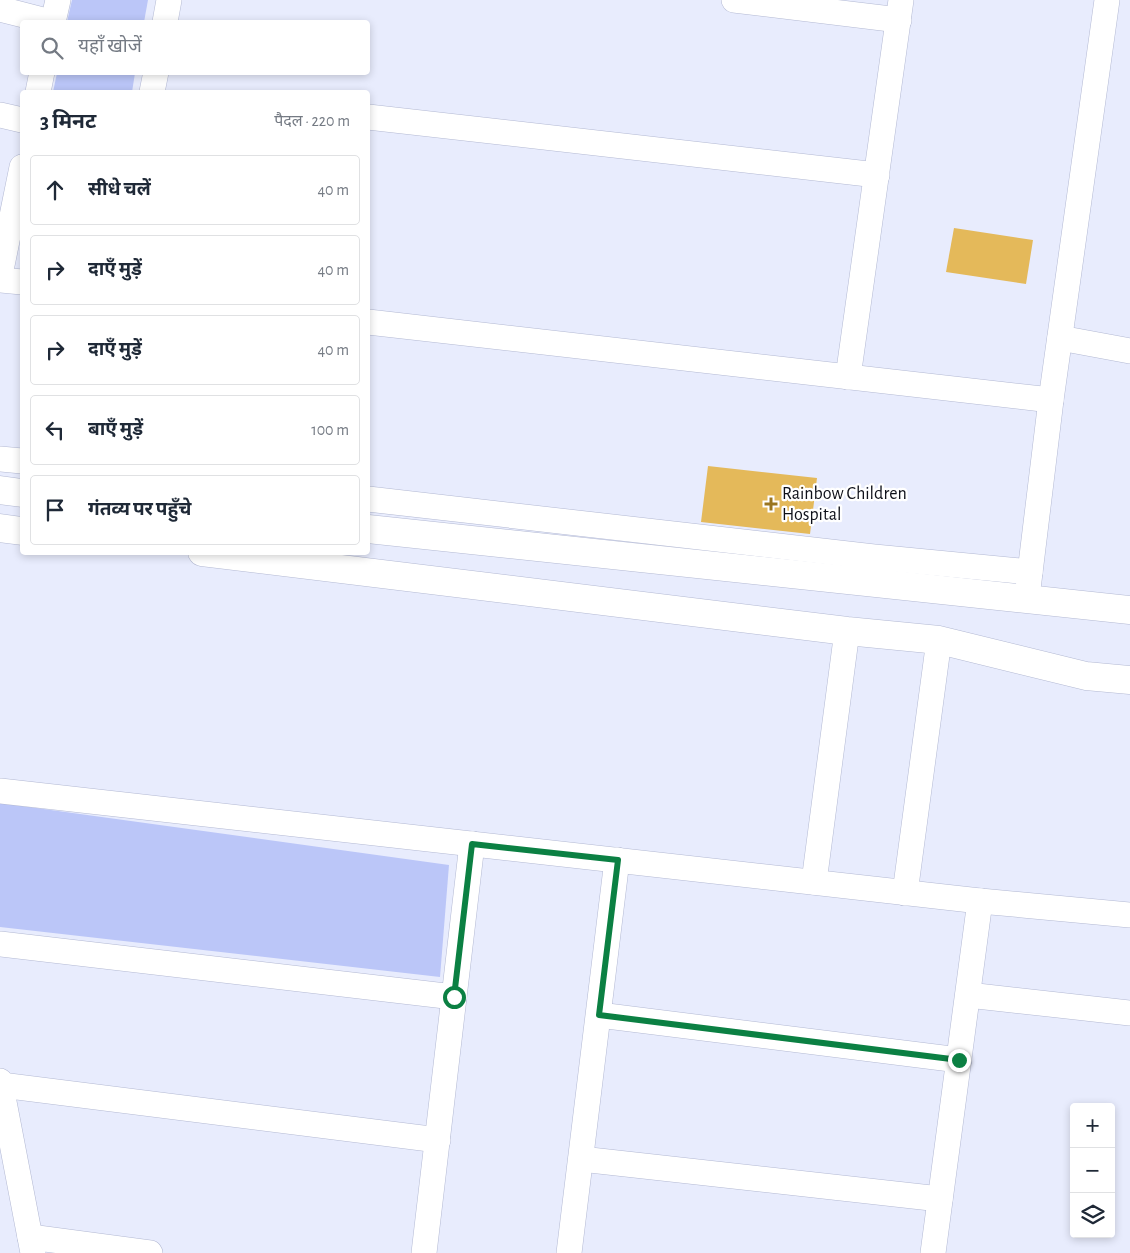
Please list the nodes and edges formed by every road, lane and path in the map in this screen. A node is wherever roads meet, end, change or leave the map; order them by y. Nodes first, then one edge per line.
1 (58, 0) edge
2 (169, 0) edge
3 (734, 0) edge
4 (1107, 0) edge
5 (0, 9) edge
6 (900, 10) edge
7 (44, 20) edge
8 (53, 20) edge
9 (165, 20) edge
10 (41, 75) edge
11 (156, 75) edge
12 (38, 90) edge
13 (153, 90) edge
14 (0, 115) edge
15 (370, 117) edge
16 (20, 120) edge
17 (877, 176) junction
18 (20, 177) edge
19 (0, 275) edge
20 (0, 280) edge
21 (20, 282) edge
22 (370, 322) edge
23 (1060, 338) junction
24 (1130, 351) edge
25 (848, 377) junction
26 (1051, 400) junction
27 (0, 459) edge
28 (20, 461) edge
29 (0, 490) edge
30 (20, 493) edge
31 (370, 499) edge
32 (0, 528) edge
33 (370, 529) edge
34 (20, 530) edge
35 (226, 555) edge
36 (1030, 572) junction
37 (1027, 599) junction
38 (1130, 610) edge
39 (847, 631) junction
40 (939, 640) junction
41 (1130, 680) edge
42 (0, 791) edge
43 (472, 844) junction
44 (618, 860) junction
45 (814, 882) junction
46 (905, 893) junction
47 (980, 901) junction
48 (1130, 915) edge
49 (0, 944) edge
50 (968, 995) junction
51 (454, 997) junction
52 (1130, 1013) edge
53 (599, 1015) junction
54 (959, 1060) junction
55 (0, 1083) edge
56 (438, 1140) junction
57 (581, 1159) junction
58 (940, 1199) junction
59 (31, 1245) edge
60 (150, 1253) edge
61 (424, 1253) edge
62 (570, 1253) edge
63 (933, 1253) edge

1 - 8 street
2 - 9 street
3 - 6 street
4 - 23 street
5 - 7 street
6 - 17 street
10 - 12 street
11 - 13 street
14 - 16 street
15 - 17 street
17 - 25 street
18 - 19 street
20 - 21 street
22 - 25 street
23 - 24 street
23 - 26 street
25 - 26 street
26 - 36 street
27 - 28 street
29 - 30 street
31 - 36 street
32 - 34 street
33 - 37 street
35 - 39 street
36 - 37 street
37 - 38 street
39 - 40 street
39 - 45 street
40 - 41 street
40 - 46 street
42 - 43 street
43 - 44 street
43 - 51 street
44 - 45 street
44 - 53 street
45 - 46 street
46 - 47 street
47 - 48 street
47 - 50 street
49 - 51 street
50 - 52 street
50 - 54 street
51 - 56 street
53 - 54 street
53 - 57 street
54 - 58 street
55 - 56 street
55 - 59 street
56 - 61 street
57 - 58 street
57 - 62 street
58 - 63 street
59 - 60 street

